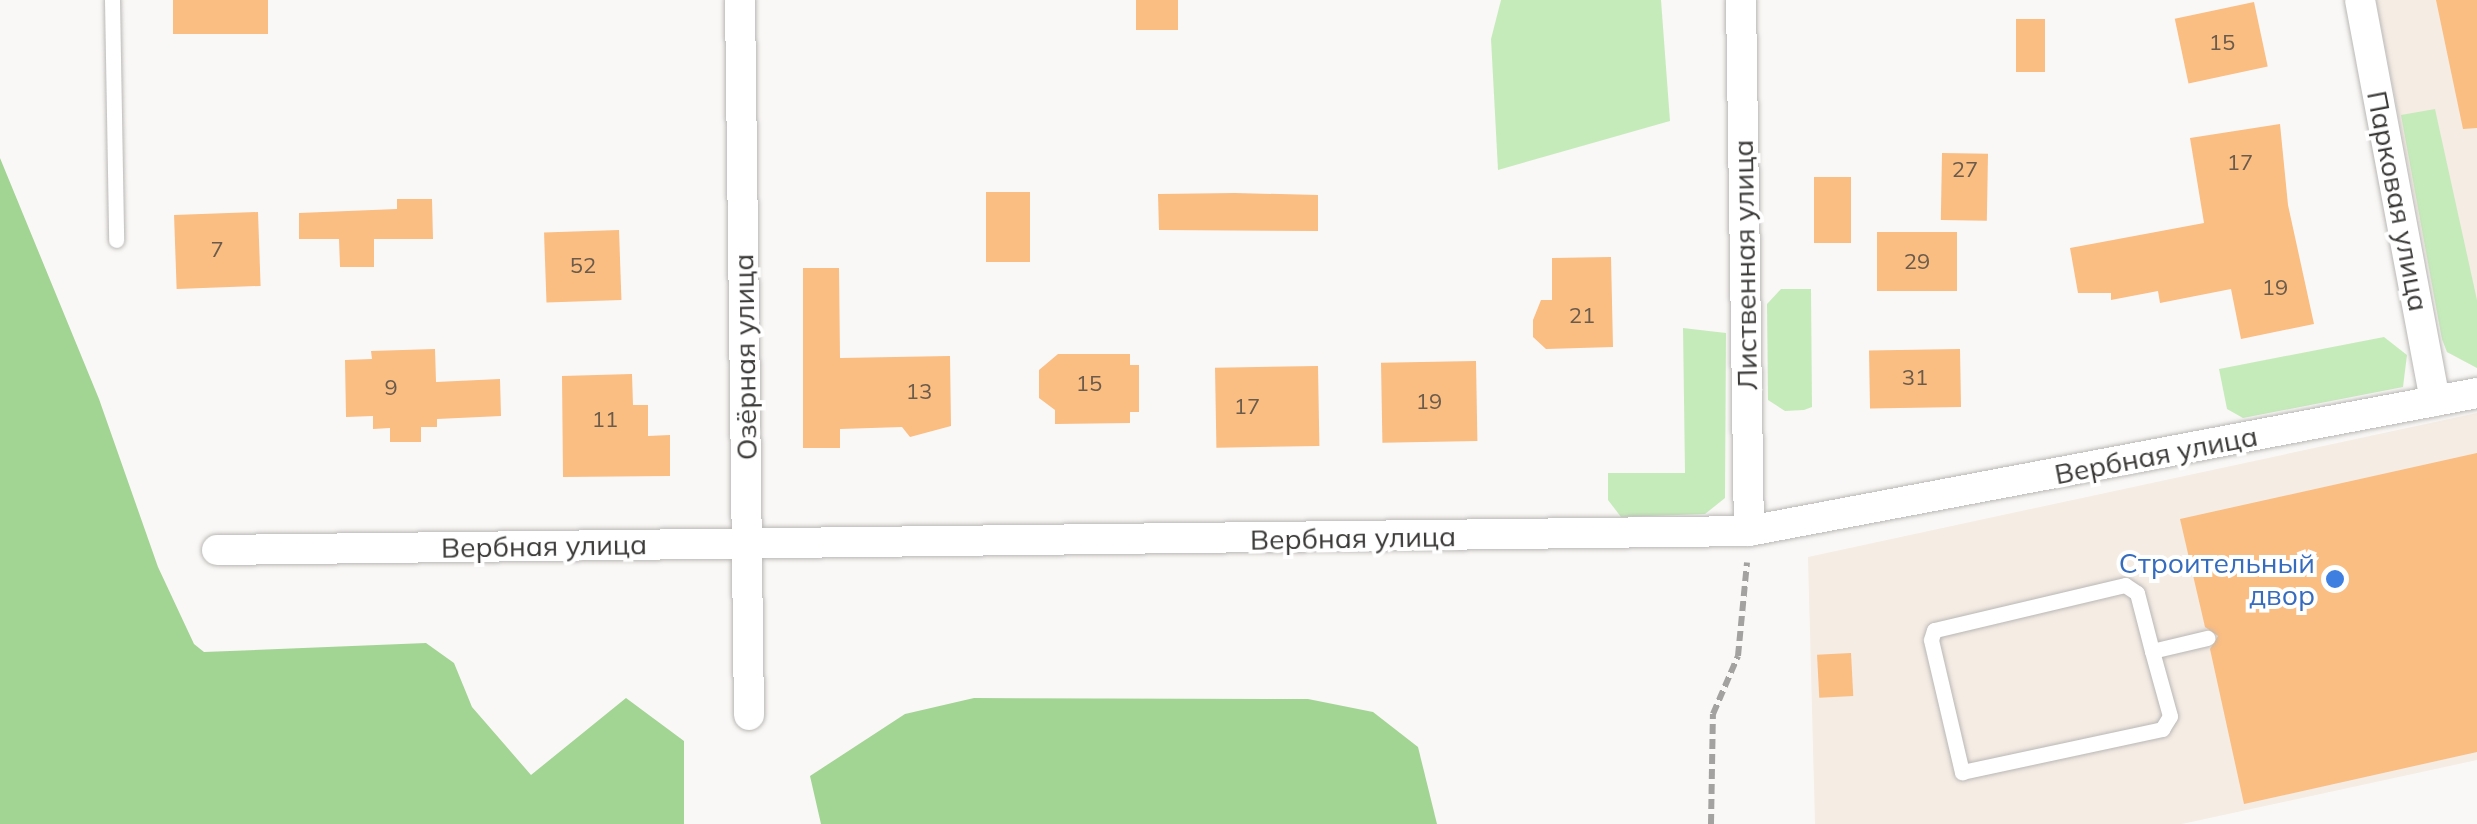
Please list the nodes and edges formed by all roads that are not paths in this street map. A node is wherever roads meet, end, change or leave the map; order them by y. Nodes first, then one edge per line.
1 (112, 0) edge
2 (740, 0) edge
3 (1742, 0) edge
4 (2360, 0) edge
5 (116, 240) dead end
6 (2477, 393) edge
7 (2435, 402) junction
8 (1749, 531) junction
9 (748, 544) junction
10 (217, 550) dead end
11 (2207, 638) dead end
12 (2152, 651) junction
13 (748, 715) dead end

1 - 5 lane
2 - 9 street, Озёрная улица
3 - 8 street, Лиственная улица
4 - 7 street, Парковая улица
6 - 7 street, Вербная улица
7 - 8 street, Вербная улица
8 - 9 street, Вербная улица
9 - 10 street, Вербная улица
9 - 13 street, Озёрная улица
11 - 12 lane
12 - 12 lane

